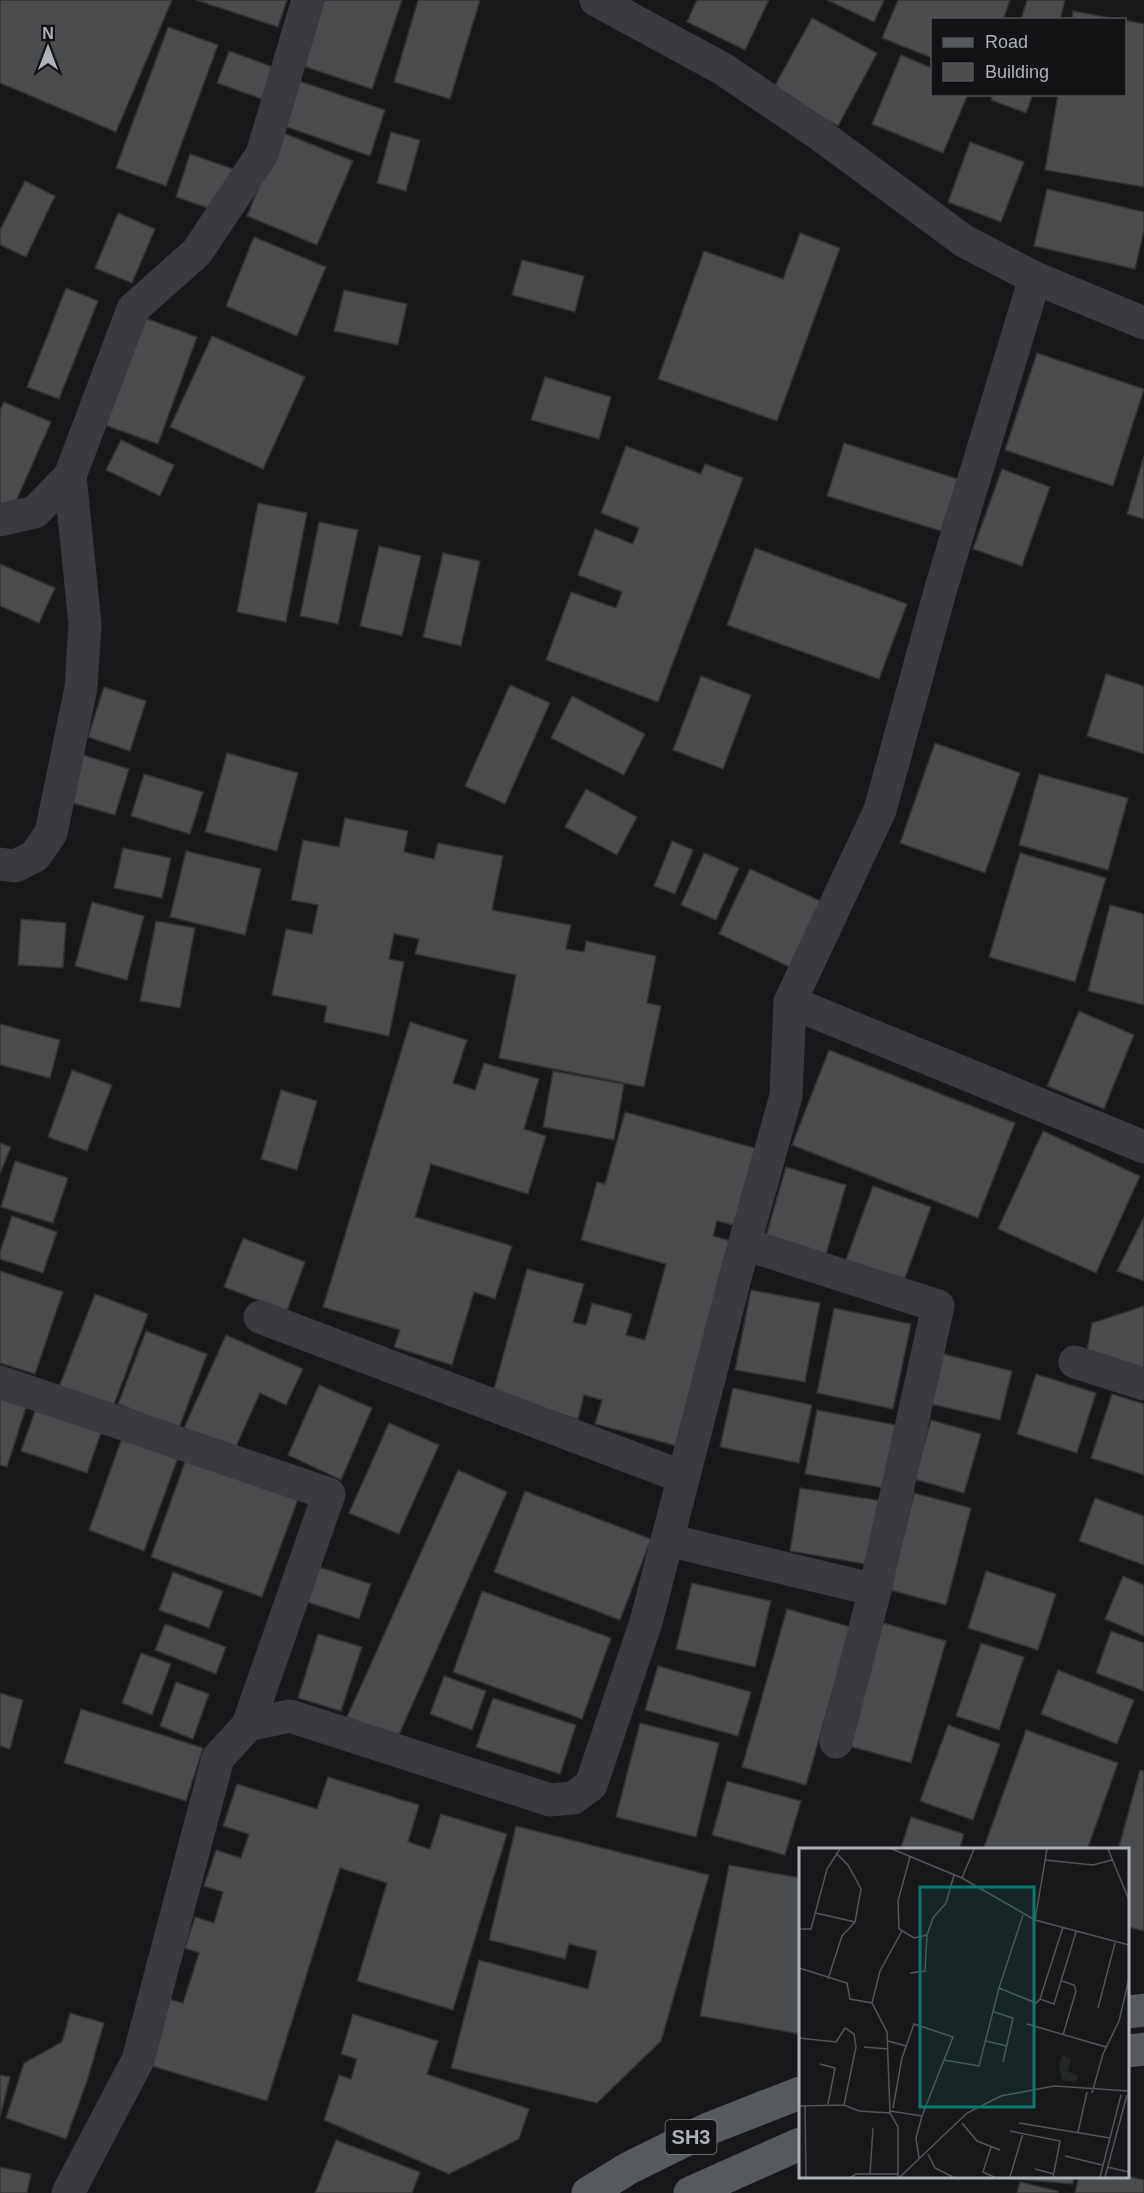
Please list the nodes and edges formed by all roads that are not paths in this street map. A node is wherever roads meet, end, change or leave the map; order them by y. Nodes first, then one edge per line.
1 (308, 0) edge
2 (596, 0) edge
3 (1035, 278) junction
4 (1144, 323) edge
5 (70, 476) junction
6 (0, 520) edge
7 (0, 864) edge
8 (790, 1002) junction
9 (1144, 1147) edge
10 (745, 1244) junction
11 (260, 1317) dead end
12 (1075, 1362) dead end
13 (0, 1382) edge
14 (1144, 1384) edge
15 (683, 1477) junction
16 (668, 1540) junction
17 (875, 1590) junction
18 (248, 1725) junction
19 (836, 1742) dead end
20 (1144, 2010) edge
21 (1129, 2012) edge
22 (1144, 2049) edge
23 (1129, 2052) edge
24 (799, 2094) edge
25 (799, 2145) edge
26 (68, 2193) edge
27 (588, 2193) edge
28 (690, 2193) edge

1 - 5 street
2 - 3 street
3 - 4 street
3 - 8 street
5 - 6 street
5 - 7 street
8 - 9 street
8 - 10 street
10 - 15 street
10 - 17 street
11 - 15 street
12 - 14 street
13 - 18 street
15 - 16 street
16 - 17 street
16 - 18 street
17 - 19 street
18 - 26 street
20 - 21 main road
22 - 23 main road
24 - 27 main road, SH3
25 - 28 main road, SH3

